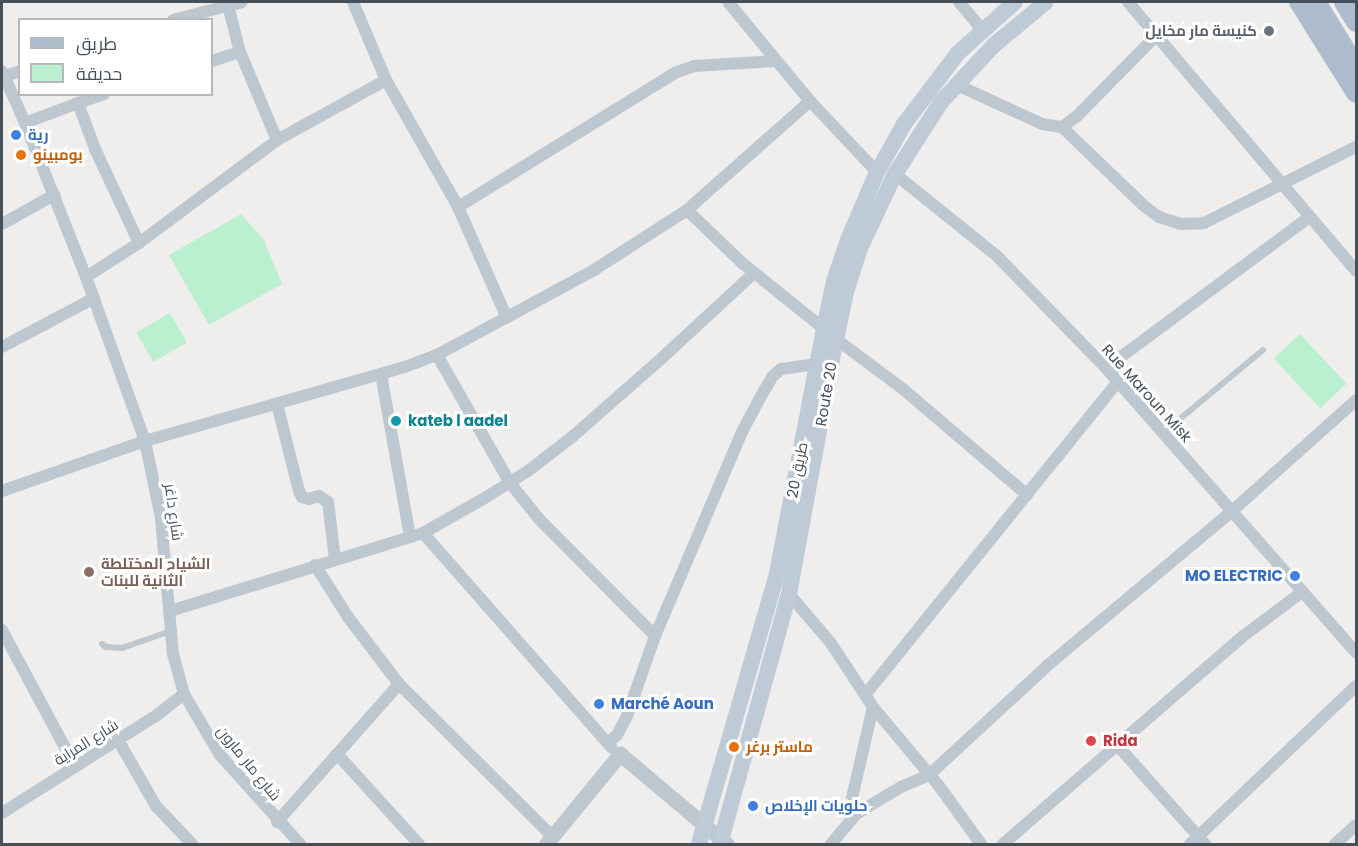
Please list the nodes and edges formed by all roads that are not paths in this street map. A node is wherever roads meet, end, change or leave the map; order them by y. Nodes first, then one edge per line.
1 (242, 2) edge
2 (353, 2) edge
3 (728, 2) edge
4 (959, 2) edge
5 (1015, 2) edge
6 (1046, 2) edge
7 (1128, 2) edge
8 (1299, 2) edge
9 (1316, 2) edge
10 (1332, 2) edge
11 (1344, 2) edge
12 (228, 5) junction
13 (180, 18) edge
14 (1356, 21) edge
15 (982, 29) junction
16 (1157, 35) junction
17 (1356, 42) edge
18 (240, 52) junction
19 (213, 61) edge
20 (776, 61) junction
21 (1356, 67) edge
22 (18, 71) edge
23 (2, 75) edge
24 (386, 80) junction
25 (957, 85) junction
26 (1356, 93) edge
27 (98, 96) edge
28 (810, 101) junction
29 (78, 103) junction
30 (25, 123) junction
31 (1062, 127) junction
32 (277, 140) junction
33 (1356, 147) edge
34 (877, 172) junction
35 (895, 174) junction
36 (1282, 185) junction
37 (54, 195) junction
38 (458, 207) junction
39 (687, 210) junction
40 (1309, 218) junction
41 (2, 224) edge
42 (139, 243) junction
43 (1356, 271) edge
44 (754, 273) junction
45 (86, 277) junction
46 (94, 298) junction
47 (507, 318) junction
48 (830, 334) junction
49 (2, 347) edge
50 (1263, 350) dead end
51 (437, 354) junction
52 (816, 364) junction
53 (1106, 368) junction
54 (381, 374) junction
55 (1118, 382) junction
56 (1356, 400) edge
57 (277, 404) junction
58 (1163, 433) junction
59 (145, 441) junction
60 (510, 483) junction
61 (2, 491) edge
62 (1027, 495) junction
63 (1232, 511) junction
64 (423, 533) junction
65 (410, 536) junction
66 (335, 559) junction
67 (315, 566) junction
68 (1302, 592) junction
69 (789, 594) junction
70 (170, 611) junction
71 (2, 630) edge
72 (171, 631) junction
73 (655, 636) junction
74 (102, 644) dead end
75 (1356, 653) edge
76 (399, 684) junction
77 (1356, 686) edge
78 (184, 694) junction
79 (865, 695) junction
80 (873, 707) junction
81 (118, 740) junction
82 (608, 743) junction
83 (1118, 746) junction
84 (337, 754) junction
85 (620, 754) junction
86 (75, 766) junction
87 (929, 775) junction
88 (2, 813) edge
89 (851, 818) junction
90 (277, 822) junction
91 (1356, 825) edge
92 (706, 826) junction
93 (549, 841) edge
94 (1198, 842) edge
95 (723, 843) edge
96 (192, 844) edge
97 (300, 844) edge
98 (419, 844) edge
99 (699, 844) edge
100 (831, 844) edge
101 (981, 844) edge
102 (1003, 844) edge
103 (1335, 844) edge

1 - 12 street
2 - 24 street
3 - 20 street
4 - 15 street
5 - 15 main road, طريق 20
6 - 25 main road, Route 20
7 - 16 street
8 - 26 main road
9 - 21 main road
10 - 17 main road
11 - 14 main road
12 - 13 street
12 - 18 street
15 - 34 main road, طريق 20
16 - 31 street
16 - 36 street
18 - 19 street
18 - 32 street
20 - 28 street
20 - 38 street
22 - 23 street
23 - 30 street, شارع داغر
24 - 32 street
24 - 38 street
25 - 31 street
25 - 35 main road, Route 20
27 - 29 street
28 - 34 street
28 - 39 street
29 - 30 street
29 - 42 street
30 - 37 street, شارع داغر
31 - 36 street
32 - 42 street
33 - 36 street
34 - 48 main road, طريق 20
35 - 48 main road, Route 20
35 - 53 street, Rue Maroun Misk
36 - 40 street
37 - 41 street
37 - 45 street, شارع داغر
38 - 47 street
39 - 44 street
39 - 47 street
40 - 43 street
40 - 53 street
42 - 45 street
44 - 48 street
44 - 60 street
45 - 46 street, شارع داغر
46 - 49 street
46 - 59 street, شارع داغر
47 - 51 street
48 - 52 main road, طريق 20
48 - 62 street
48 - 69 main road, Route 20
50 - 58 lane
51 - 54 street
51 - 60 street
52 - 73 street
52 - 92 main road, طريق 20
53 - 55 street, Rue Maroun Misk
54 - 57 street
54 - 65 street
55 - 58 street, Rue Maroun Misk
55 - 62 street
56 - 63 street
57 - 59 street
57 - 66 street
58 - 63 street, Rue Maroun Misk
59 - 61 street
59 - 70 street, شارع داغر
60 - 64 street
60 - 73 street
62 - 79 street
63 - 68 street, Rue Maroun Misk
63 - 87 street
64 - 65 street
64 - 82 street
65 - 66 street
66 - 67 street
67 - 70 street
67 - 76 street
68 - 75 street, Rue Maroun Misk
68 - 83 street
69 - 79 street
69 - 95 main road, Route 20
70 - 72 street, شارع داغر
71 - 86 street
72 - 74 lane
72 - 78 street, شارع داغر
73 - 82 street
76 - 84 street
76 - 93 street
77 - 94 street
78 - 81 street, شارع المراية
78 - 90 street, شارع مار مارون
79 - 80 street
80 - 87 street
80 - 89 street
81 - 86 street, شارع المراية
81 - 96 street
82 - 85 street
83 - 94 street
83 - 102 street
84 - 90 street
84 - 98 street
85 - 92 street
85 - 93 street
86 - 88 street, شارع المراية
87 - 89 street
87 - 101 street
89 - 100 street
90 - 97 street, شارع مار مارون
91 - 103 street
92 - 95 street
92 - 99 main road, طريق 20

